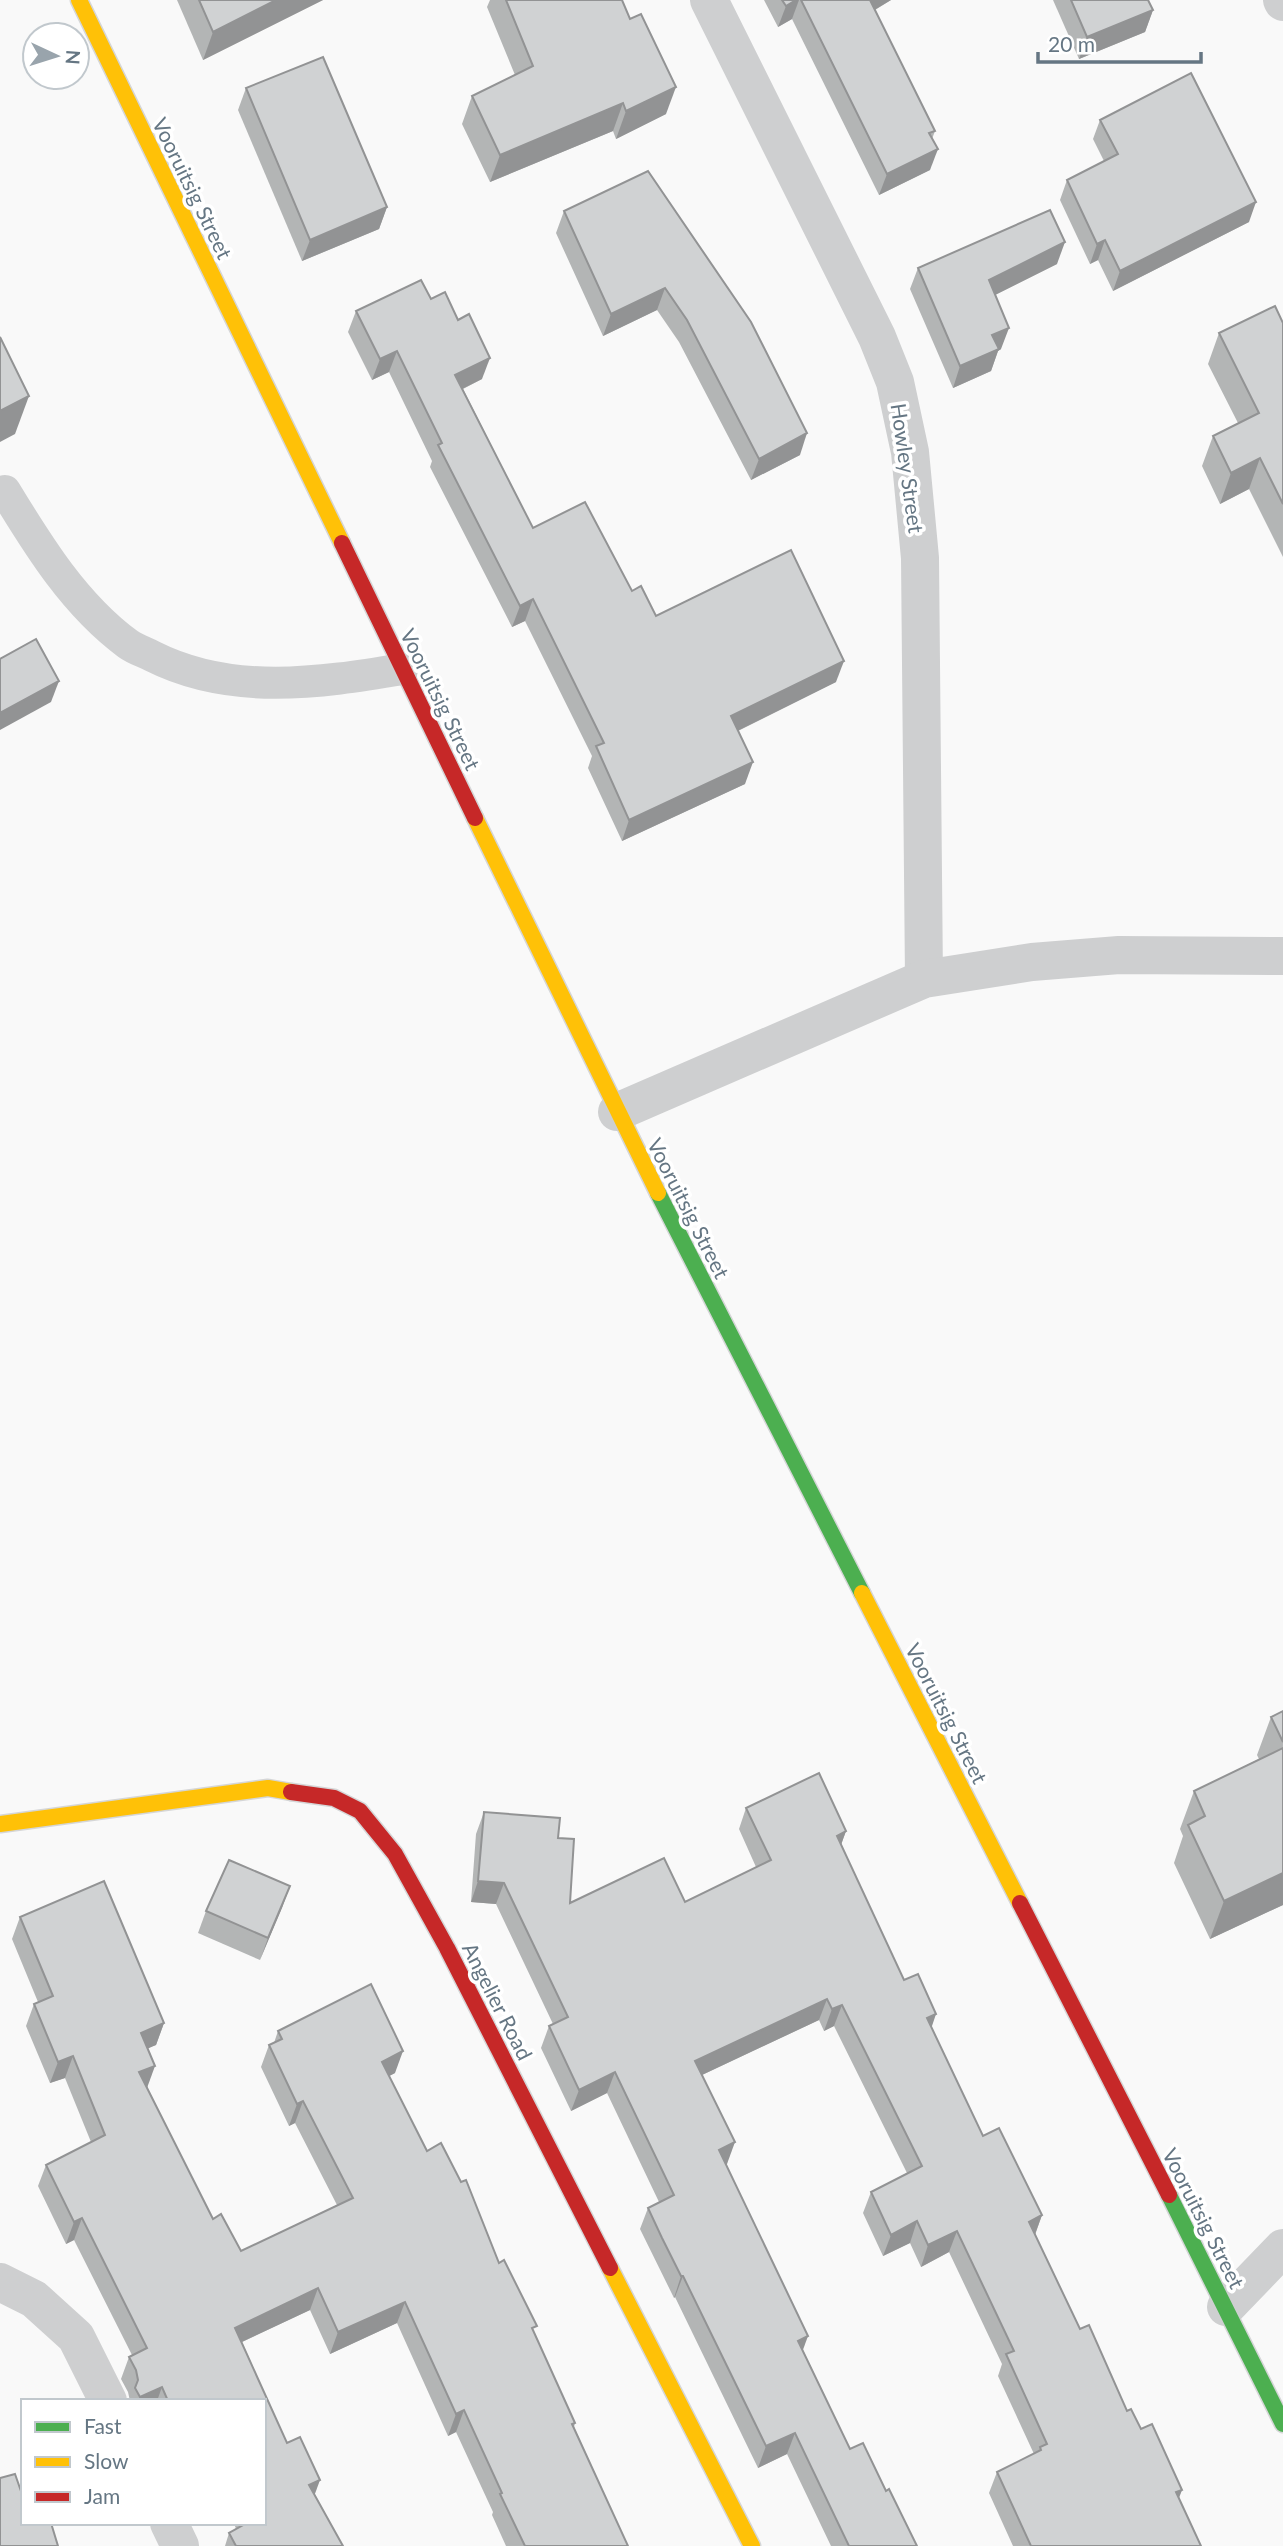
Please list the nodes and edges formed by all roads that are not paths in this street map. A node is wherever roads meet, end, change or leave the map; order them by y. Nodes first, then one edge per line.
1 (79, 0) edge
2 (709, 0) edge
3 (5, 491) dead end
4 (403, 669) junction
5 (1283, 956) edge
6 (924, 979) junction
7 (617, 1112) junction
8 (0, 1824) edge
9 (1283, 2248) edge
10 (0, 2282) edge
11 (1226, 2307) junction
12 (107, 2399) edge
13 (1283, 2424) edge
14 (170, 2525) edge
15 (180, 2546) edge
16 (752, 2546) edge

1 - 4 street, Vooruitsig Street
2 - 6 street, Howley Street
3 - 4 lane
4 - 7 street, Vooruitsig Street
5 - 6 street
6 - 7 street
7 - 11 street, Vooruitsig Street
8 - 16 street, Angelier Road
9 - 11 street
10 - 12 street
11 - 13 street, Vooruitsig Street
14 - 15 street

